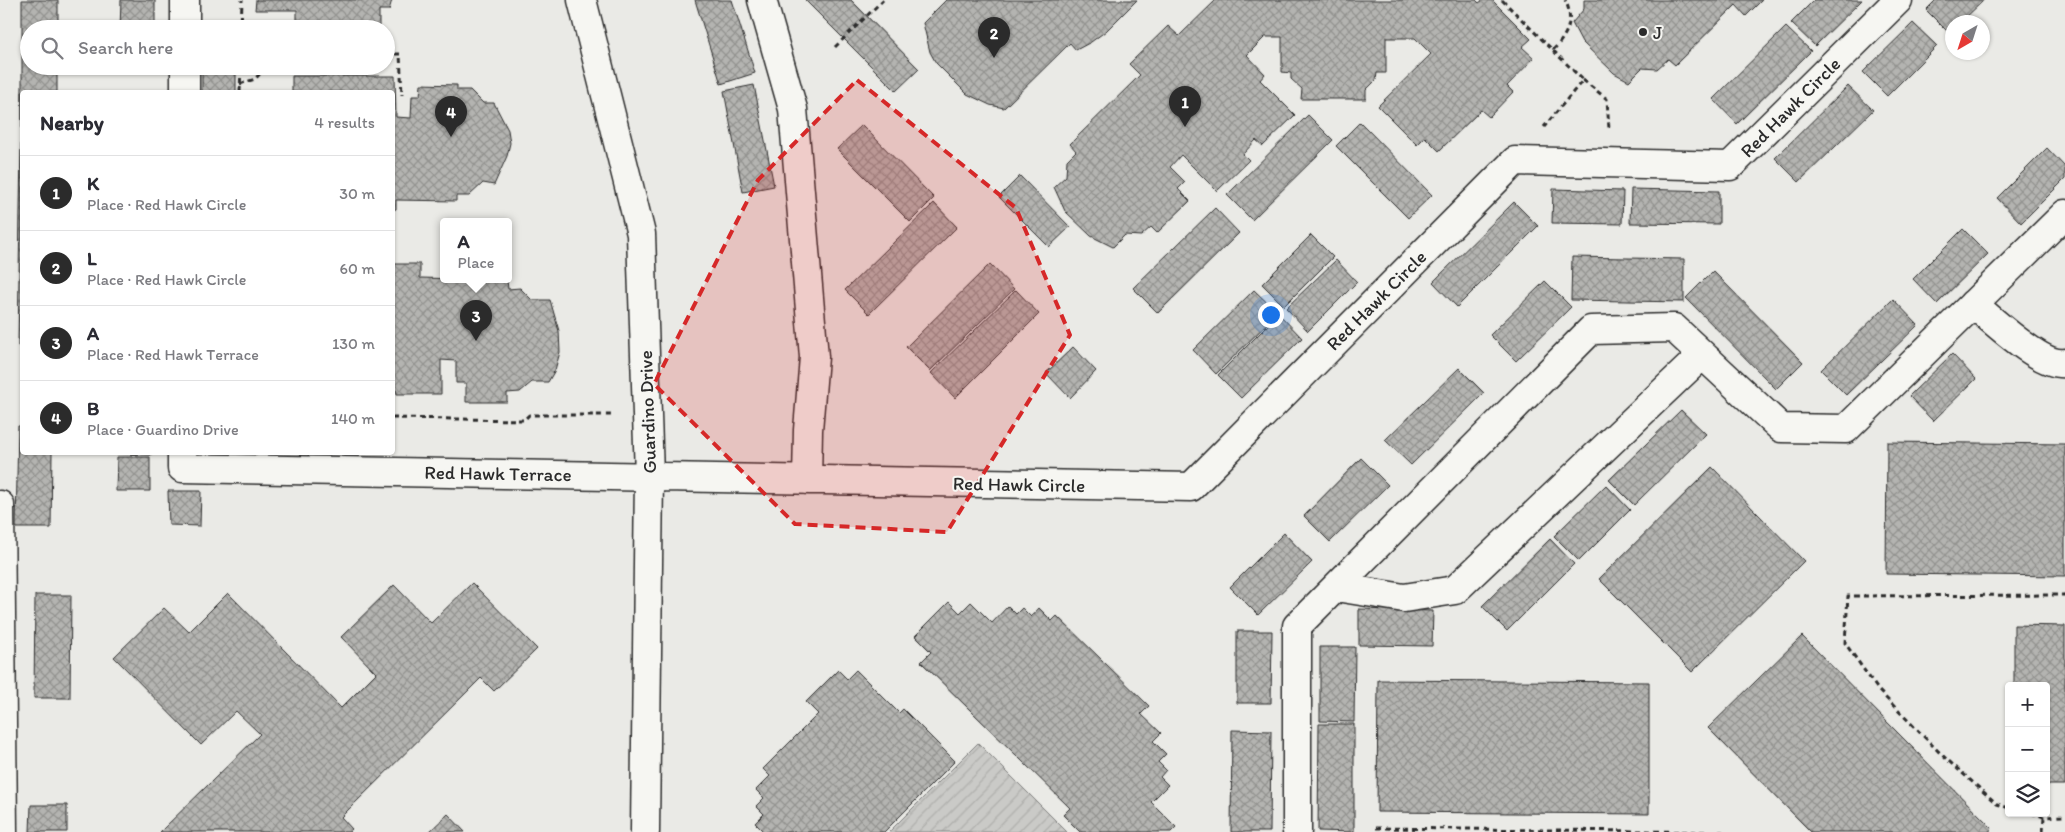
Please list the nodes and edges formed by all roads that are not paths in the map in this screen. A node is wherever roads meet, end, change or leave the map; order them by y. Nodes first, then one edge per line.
1 (185, 0) edge
2 (582, 0) edge
3 (762, 0) edge
4 (1898, 0) edge
5 (185, 20) edge
6 (185, 75) edge
7 (184, 90) edge
8 (2065, 214) edge
9 (1973, 304) junction
10 (1702, 355) junction
11 (2065, 363) edge
12 (182, 455) edge
13 (649, 475) junction
14 (807, 480) junction
15 (0, 505) edge
16 (1336, 587) junction
17 (3, 832) edge
18 (645, 832) edge
19 (1297, 832) edge

1 - 5 street
2 - 13 street, Guardino Drive
3 - 14 street
4 - 14 street, Red Hawk Circle
6 - 7 street
8 - 9 street
9 - 10 street
9 - 11 street
10 - 16 street
10 - 16 street
12 - 13 street, Red Hawk Terrace
13 - 14 street, Red Hawk Circle
13 - 18 street, Guardino Drive
15 - 17 street
16 - 19 street

